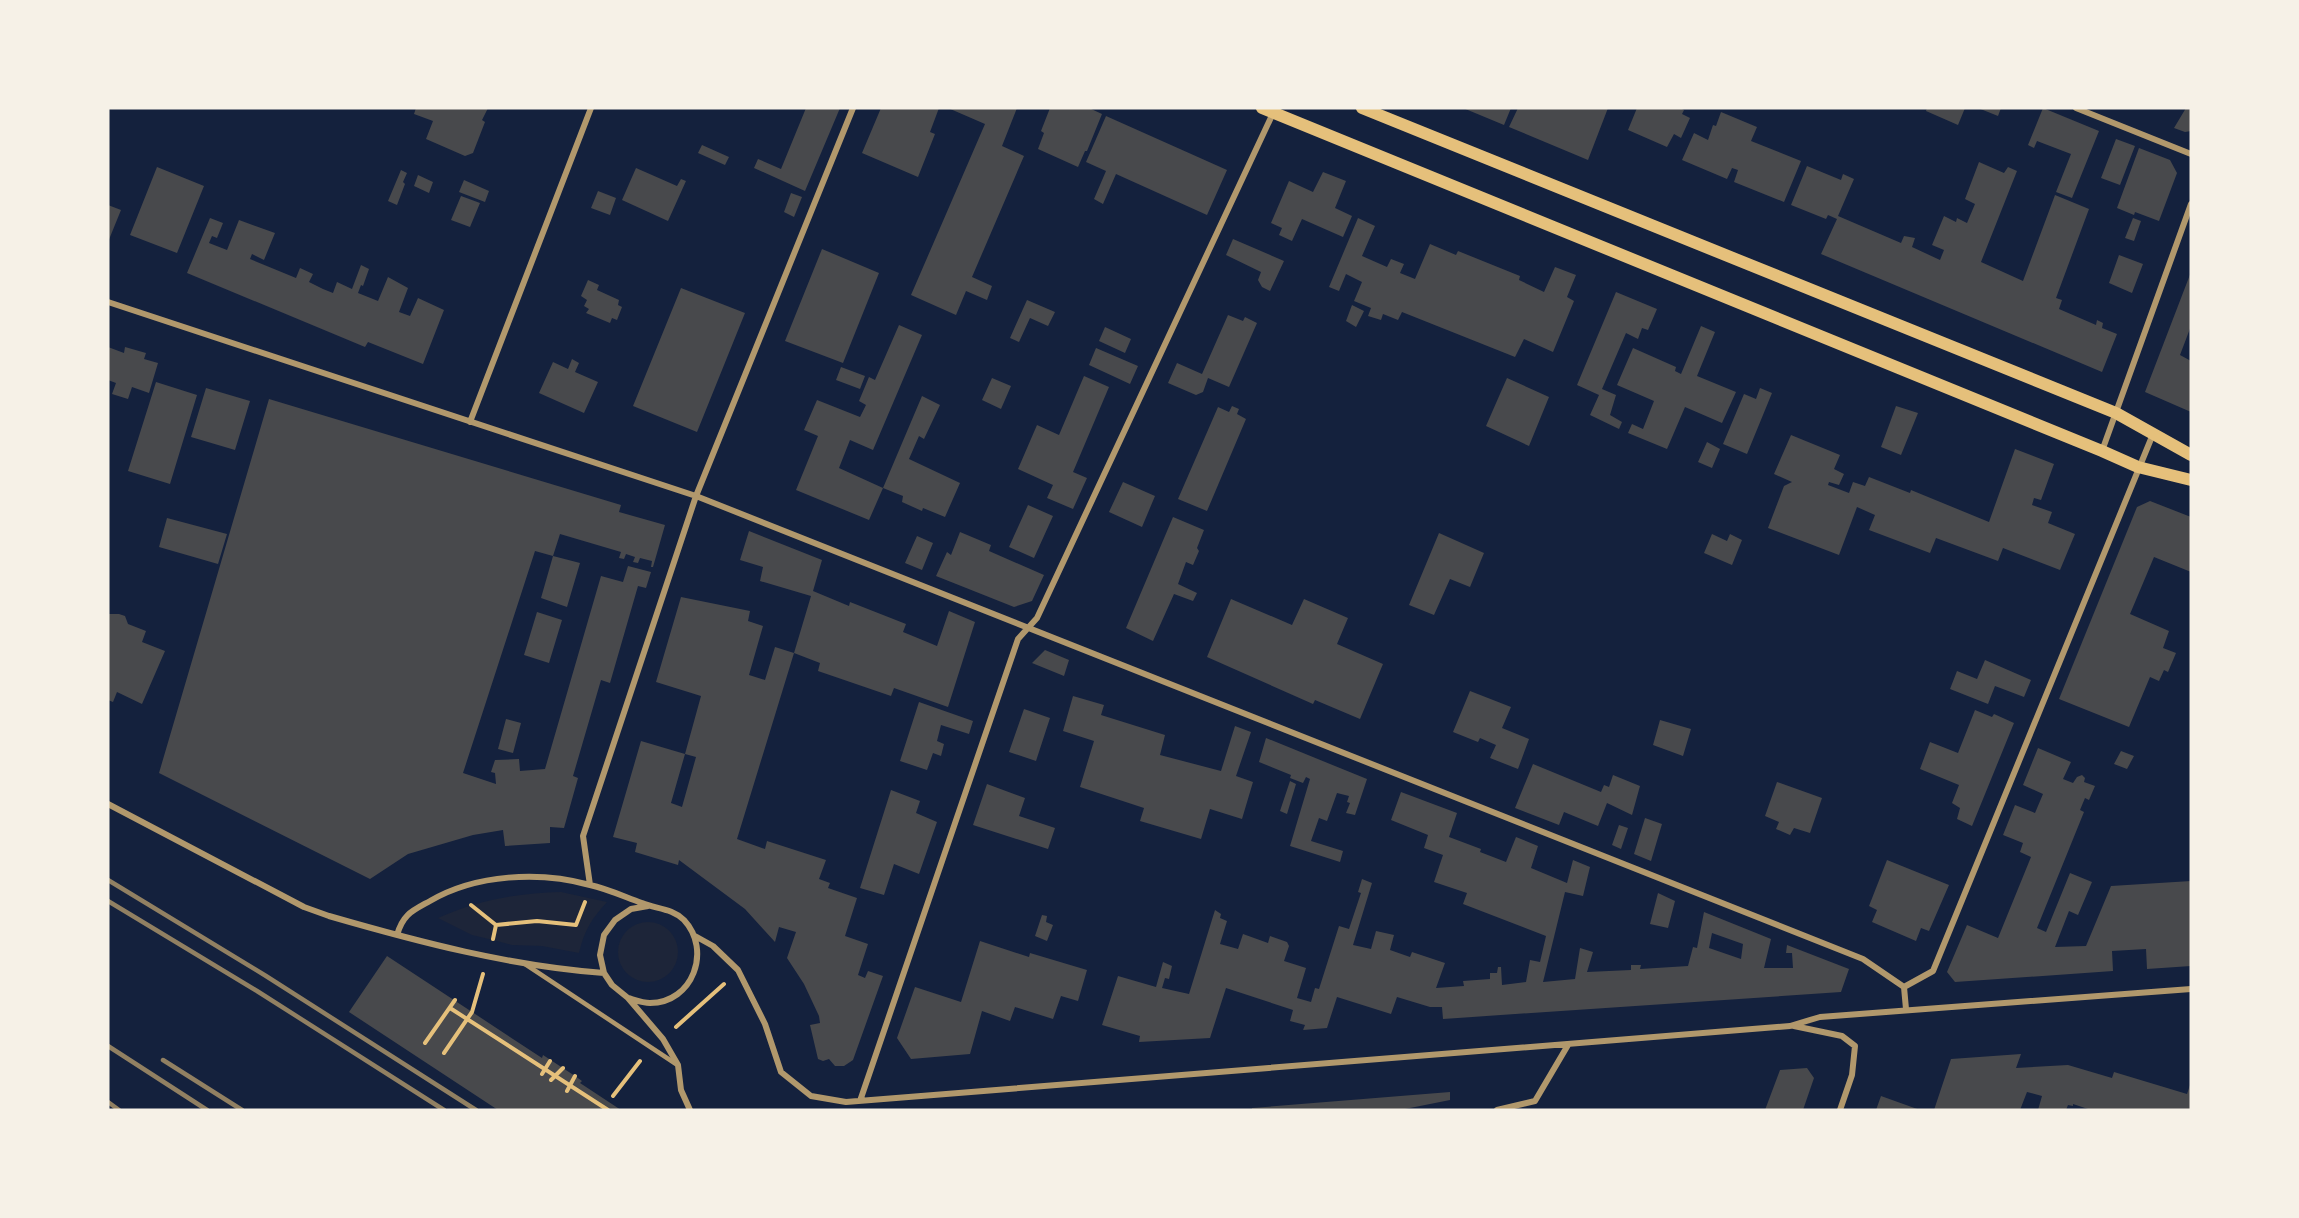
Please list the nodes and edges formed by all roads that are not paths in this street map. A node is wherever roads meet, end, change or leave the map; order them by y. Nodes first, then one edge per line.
1 (591, 108) edge
2 (853, 108) edge
3 (1362, 108) edge
4 (2076, 108) edge
5 (1270, 110) edge
6 (2191, 154) edge
7 (2191, 204) edge
8 (108, 302) edge
9 (2116, 413) junction
10 (470, 422) junction
11 (2153, 434) junction
12 (2102, 451) junction
13 (2191, 455) edge
14 (2138, 467) junction
15 (2191, 480) edge
16 (696, 496) junction
17 (1028, 628) junction
18 (108, 804) edge
19 (590, 885) junction
20 (649, 906) junction
21 (397, 935) junction
22 (695, 936) junction
23 (525, 964) junction
24 (604, 973) junction
25 (1904, 987) junction
26 (2191, 989) edge
27 (628, 998) junction
28 (1906, 1009) junction
29 (1790, 1026) junction
30 (1568, 1045) junction
31 (678, 1065) junction
32 (860, 1101) junction
33 (690, 1110) edge
34 (1497, 1110) edge
35 (1840, 1110) edge

1 - 10 street
2 - 16 street
3 - 9 main road
4 - 6 street
5 - 12 main road
5 - 17 street
7 - 9 street
8 - 10 street
9 - 11 main road
9 - 12 street
10 - 16 street
11 - 13 main road
11 - 14 street
12 - 14 main road
14 - 15 main road
14 - 25 street
16 - 17 street
16 - 19 street
17 - 25 street
17 - 32 street
18 - 21 street
19 - 20 street
19 - 21 street
20 - 22 street
20 - 24 street
21 - 23 street
22 - 27 street
22 - 32 street
23 - 24 street
23 - 31 lane
24 - 27 street
25 - 28 street
26 - 28 street
27 - 31 street
28 - 29 street
29 - 30 street
29 - 35 street
30 - 32 street
30 - 34 street
31 - 33 street

